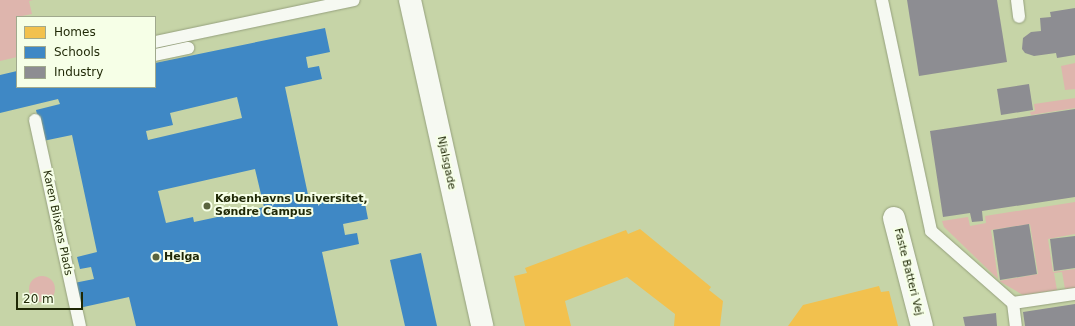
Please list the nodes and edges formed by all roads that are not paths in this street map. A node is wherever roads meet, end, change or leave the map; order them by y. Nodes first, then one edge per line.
1 (354, 0) edge
2 (410, 0) edge
3 (882, 0) edge
4 (1016, 0) edge
5 (1019, 17) dead end
6 (156, 42) edge
7 (188, 48) dead end
8 (156, 55) edge
9 (35, 120) dead end
10 (894, 218) dead end
11 (1075, 294) edge
12 (1012, 303) junction
13 (80, 326) edge
14 (482, 326) edge
15 (922, 326) edge
16 (1016, 326) edge

1 - 6 lane
2 - 14 street, Njalsgade
3 - 12 lane
4 - 5 lane
7 - 8 lane
9 - 13 lane, Karen Blixens Plads
10 - 15 street, Faste Batteri Vej
11 - 12 lane
12 - 16 lane

